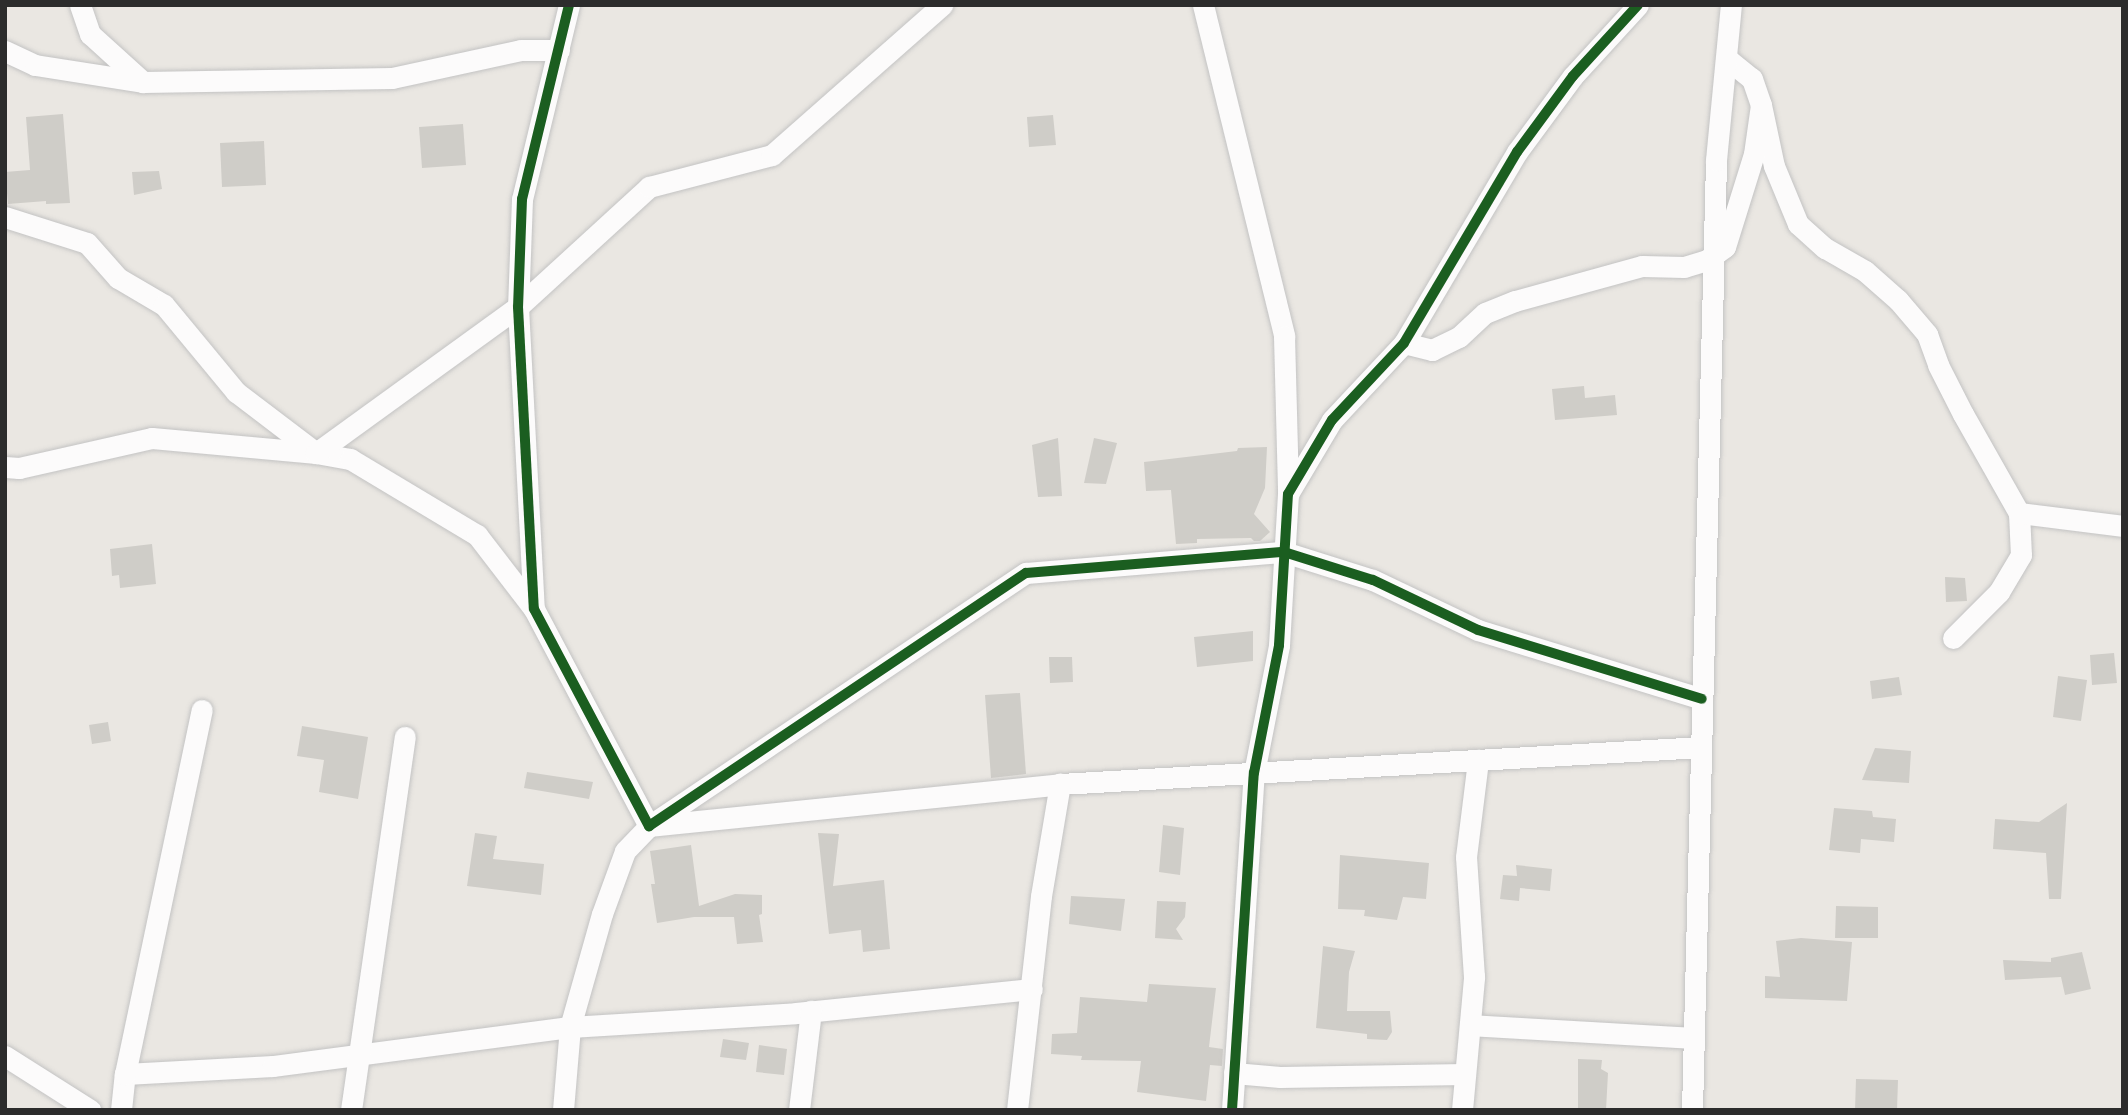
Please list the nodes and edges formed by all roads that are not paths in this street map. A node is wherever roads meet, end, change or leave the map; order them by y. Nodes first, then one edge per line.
1 (80, 5) edge
2 (569, 5) edge
3 (942, 5) edge
4 (1203, 5) edge
5 (1638, 5) edge
6 (1731, 5) edge
7 (559, 50) junction
8 (5, 51) edge
9 (1726, 58) junction
10 (143, 82) junction
11 (1761, 104) junction
12 (5, 217) edge
13 (1713, 256) junction
14 (518, 307) junction
15 (1404, 343) junction
16 (316, 453) junction
17 (5, 467) edge
18 (1288, 494) junction
19 (2019, 513) junction
20 (2123, 526) edge
21 (1284, 552) junction
22 (534, 609) junction
23 (1953, 638) dead end
24 (1702, 698) junction
25 (202, 710) dead end
26 (405, 737) dead end
27 (1701, 747) junction
28 (1478, 760) junction
29 (1254, 773) junction
30 (1060, 784) junction
31 (649, 826) junction
32 (1032, 989) junction
33 (811, 1011) junction
34 (1469, 1025) junction
35 (570, 1027) junction
36 (1693, 1038) junction
37 (359, 1055) junction
38 (5, 1056) edge
39 (1234, 1073) junction
40 (125, 1074) junction
41 (1465, 1074) junction
42 (90, 1110) edge
43 (121, 1110) edge
44 (351, 1110) edge
45 (563, 1110) edge
46 (799, 1110) edge
47 (1017, 1110) edge
48 (1232, 1110) edge
49 (1462, 1110) edge
50 (1692, 1110) edge

1 - 10 street
2 - 7 street
3 - 14 street
4 - 18 street
5 - 15 street
6 - 9 street
7 - 10 street
7 - 14 street
8 - 10 street
9 - 11 street
9 - 13 street
11 - 13 street
11 - 19 street
12 - 16 street
13 - 15 street
13 - 24 street
14 - 16 street
14 - 22 street
15 - 18 street
16 - 17 street
16 - 22 street
18 - 21 street
19 - 20 street
19 - 23 street
21 - 24 street
21 - 29 street
21 - 31 street
22 - 31 street
24 - 27 street
25 - 40 street
26 - 37 street
27 - 28 street
27 - 36 street
28 - 29 street
28 - 34 street
29 - 30 street
29 - 39 street
30 - 31 street
30 - 32 street
31 - 35 street
32 - 33 street
32 - 47 street
33 - 35 street
33 - 46 street
34 - 36 street
34 - 41 street
35 - 37 street
35 - 45 street
36 - 50 street
37 - 40 street
37 - 44 street
38 - 42 street
39 - 41 street
39 - 48 street
40 - 43 street
41 - 49 street

